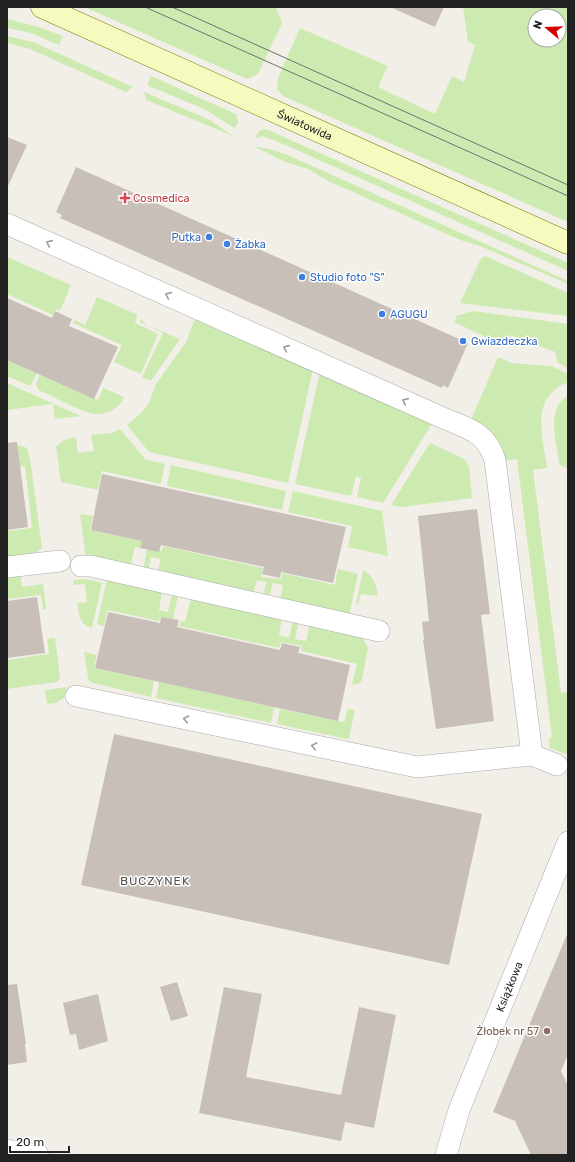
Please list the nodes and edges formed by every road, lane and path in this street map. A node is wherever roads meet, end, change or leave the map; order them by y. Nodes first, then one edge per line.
1 (42, 7) edge
2 (7, 224) edge
3 (568, 243) edge
4 (60, 561) dead end
5 (81, 566) dead end
6 (7, 567) edge
7 (378, 631) dead end
8 (76, 696) dead end
9 (532, 755) junction
10 (557, 765) dead end
11 (568, 842) edge
12 (7, 1150) edge
13 (38, 1155) edge
14 (446, 1155) edge

1 - 3 street, Światowida
9 -> 2 street
4 - 6 street
5 - 7 street
9 -> 8 street
9 - 10 street
11 - 14 street, Książkowa
12 - 13 street

